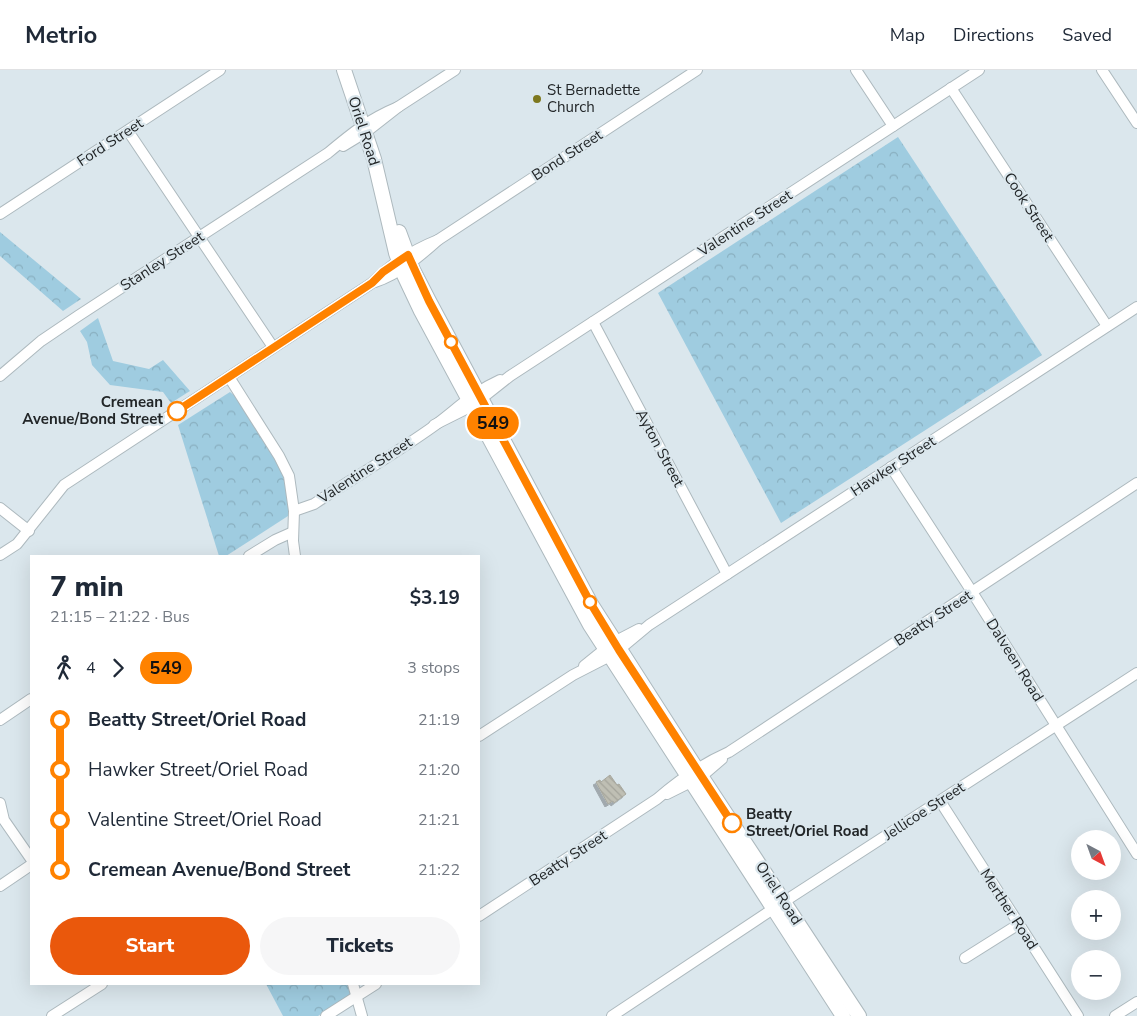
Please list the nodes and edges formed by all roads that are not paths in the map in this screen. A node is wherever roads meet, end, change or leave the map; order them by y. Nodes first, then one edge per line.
1 (220, 70) edge
2 (344, 70) edge
3 (455, 70) edge
4 (697, 70) edge
5 (856, 70) edge
6 (979, 70) edge
7 (1102, 70) edge
8 (951, 88) junction
9 (1137, 123) edge
10 (893, 126) junction
11 (365, 128) junction
12 (128, 131) junction
13 (0, 214) edge
14 (199, 237) junction
15 (405, 262) junction
16 (1137, 307) edge
17 (593, 322) junction
18 (1107, 326) junction
19 (273, 347) junction
20 (0, 376) edge
21 (229, 376) junction
22 (475, 399) junction
23 (891, 467) junction
24 (1137, 483) edge
25 (0, 508) edge
26 (294, 511) junction
27 (29, 531) junction
28 (293, 532) junction
29 (0, 555) edge
30 (252, 555) edge
31 (295, 555) edge
32 (727, 574) junction
33 (972, 592) junction
34 (612, 649) junction
35 (1137, 673) edge
36 (30, 700) edge
37 (0, 720) edge
38 (1056, 725) junction
39 (480, 735) edge
40 (694, 775) junction
41 (940, 801) junction
42 (0, 803) edge
43 (1137, 854) edge
44 (30, 858) edge
45 (30, 866) edge
46 (0, 886) edge
47 (785, 901) junction
48 (773, 909) junction
49 (480, 915) edge
50 (1019, 924) junction
51 (965, 958) dead end
52 (100, 985) edge
53 (352, 985) edge
54 (374, 985) edge
55 (356, 996) junction
56 (1137, 1002) edge
57 (52, 1016) edge
58 (326, 1016) edge
59 (362, 1016) edge
60 (612, 1016) edge
61 (843, 1016) edge
62 (859, 1016) edge
63 (1078, 1016) edge
64 (1115, 1016) edge

1 - 12 street, Ford Street
2 - 11 main road, Oriel Road
3 - 11 street, Stanley Street
4 - 15 street, Bond Street
5 - 10 street
6 - 8 street, Valentine Street
7 - 9 street
8 - 10 street, Valentine Street
8 - 18 street, Cook Street
10 - 17 street, Valentine Street
11 - 14 street, Stanley Street
11 - 15 main road, Oriel Road
12 - 13 street, Ford Street
12 - 14 street
14 - 19 street
14 - 20 street, Stanley Street
15 - 19 street, Bond Street
15 - 22 main road, Oriel Road
16 - 18 street, Hawker Street
17 - 22 street, Valentine Street
17 - 32 street, Ayton Street
18 - 23 street, Hawker Street
19 - 21 street, Bond Street
21 - 26 street
21 - 27 street, Bond Street
22 - 26 street, Valentine Street
22 - 34 main road, Oriel Road
23 - 32 street, Hawker Street
23 - 33 street, Dalveen Road
24 - 33 street, Beatty Street
25 - 27 street
26 - 28 street
27 - 29 street, Bond Street
28 - 30 street
28 - 31 street
32 - 34 street, Hawker Street
33 - 38 street, Dalveen Road
33 - 40 street, Beatty Street
34 - 39 street, Hawker Street
34 - 40 main road, Oriel Road
35 - 38 street, Jellicoe Street
36 - 37 street
38 - 41 street, Jellicoe Street
38 - 43 street, Dalveen Road
40 - 47 main road, Oriel Road
40 - 48 main road, Oriel Road
40 - 49 street, Beatty Street
41 - 47 street, Jellicoe Street
41 - 50 street, Merther Road
42 - 44 street
45 - 46 street
47 - 48 street, Jellicoe Street
47 - 62 main road, Oriel Road
48 - 60 street, Jellicoe Street
48 - 61 main road, Oriel Road
50 - 51 street
50 - 63 street, Merther Road
52 - 57 street
53 - 55 street
54 - 55 street
55 - 58 street
55 - 59 street
56 - 64 street

